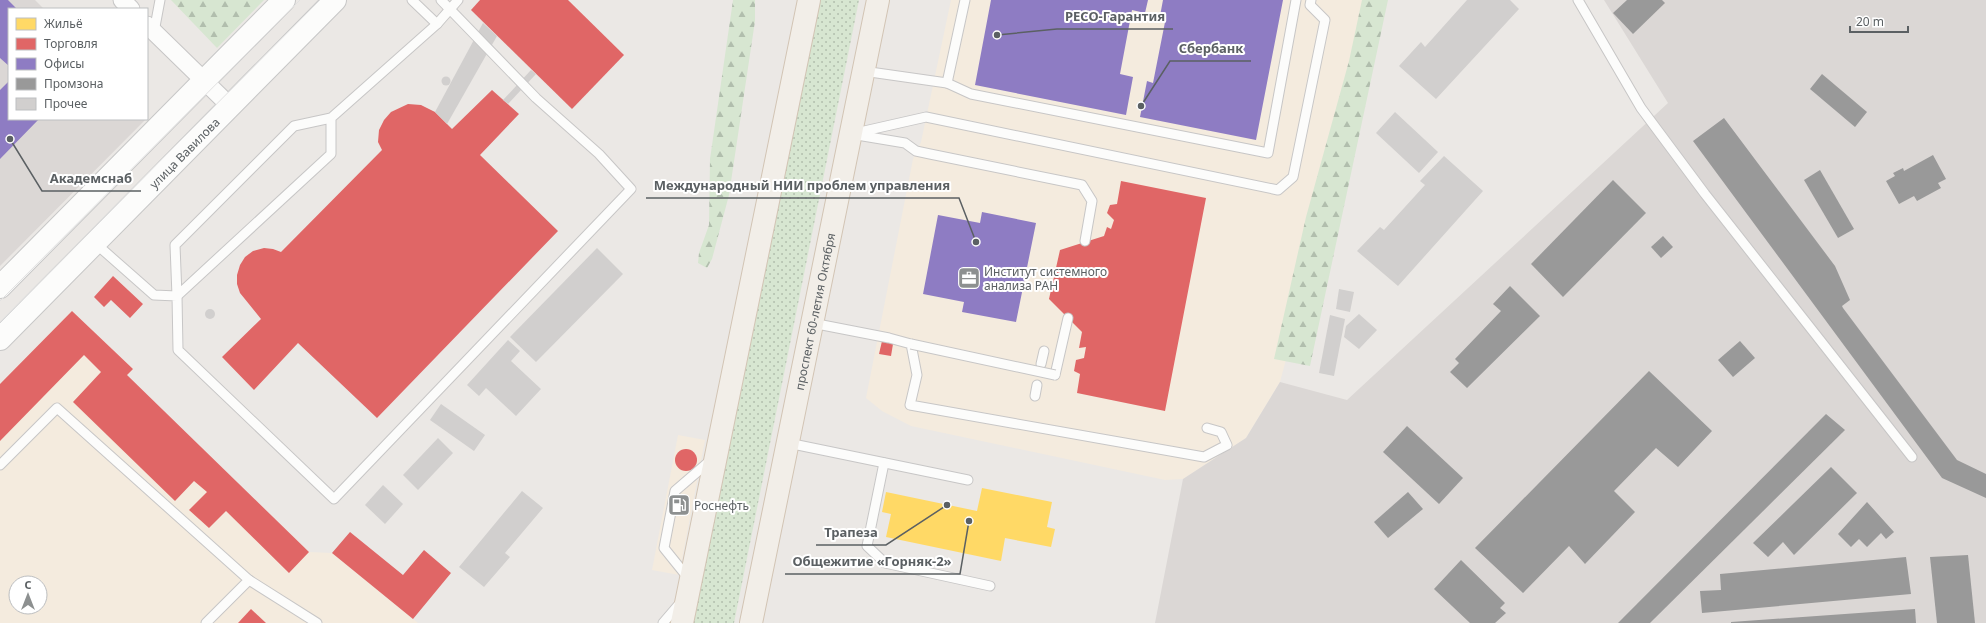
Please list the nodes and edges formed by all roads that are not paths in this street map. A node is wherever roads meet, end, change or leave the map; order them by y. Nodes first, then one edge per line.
1 (122, 0) edge
2 (160, 0) edge
3 (284, 0) edge
4 (335, 0) edge
5 (412, 0) edge
6 (441, 0) edge
7 (458, 0) edge
8 (809, 0) edge
9 (878, 0) edge
10 (965, 0) edge
11 (1296, 0) edge
12 (1311, 0) edge
13 (1578, 0) edge
14 (130, 8) edge
15 (450, 9) junction
16 (438, 24) junction
17 (150, 28) edge
18 (863, 71) junction
19 (204, 81) junction
20 (947, 83) junction
21 (230, 106) junction
22 (331, 118) junction
23 (850, 134) junction
24 (1085, 241) dead end
25 (94, 243) junction
26 (0, 287) edge
27 (177, 296) junction
28 (1068, 318) dead end
29 (812, 323) junction
30 (0, 339) edge
31 (911, 344) junction
32 (1044, 351) dead end
33 (1041, 364) dead end
34 (1037, 385) dead end
35 (1035, 396) dead end
36 (1207, 428) dead end
37 (788, 443) junction
38 (716, 456) junction
39 (1912, 457) dead end
40 (884, 463) junction
41 (0, 465) edge
42 (968, 480) dead end
43 (249, 580) junction
44 (990, 586) dead end
45 (690, 588) junction
46 (206, 623) edge
47 (317, 623) edge
48 (663, 623) edge
49 (682, 623) edge
50 (751, 623) edge

1 - 14 street
2 - 17 lane
3 - 19 main road
4 - 21 main road, улица Вавилова
5 - 16 lane
6 - 15 lane
7 - 15 lane
8 - 38 main road
9 - 18 main road, проспект 60-летия Октября
10 - 20 lane
11 - 20 lane
12 - 23 lane
13 - 39 lane
15 - 16 lane
15 - 27 lane
16 - 22 lane
17 - 19 street
18 - 20 lane
18 - 23 main road, проспект 60-летия Октября
19 - 21 street
19 - 26 main road
21 - 25 main road, улица Вавилова
22 - 27 lane
22 - 27 lane
23 - 24 lane
23 - 29 main road, проспект 60-летия Октября
25 - 27 lane
25 - 30 main road, улица Вавилова
28 - 31 lane, bridge
29 - 31 lane
29 - 37 main road, проспект 60-летия Октября
31 - 36 lane
32 - 33 lane
34 - 35 lane
37 - 40 lane
37 - 50 main road, проспект 60-летия Октября
38 - 45 main road
38 - 45 lane
40 - 42 lane
40 - 44 lane
41 - 43 lane
43 - 46 lane
43 - 47 lane
45 - 48 lane
45 - 49 main road

